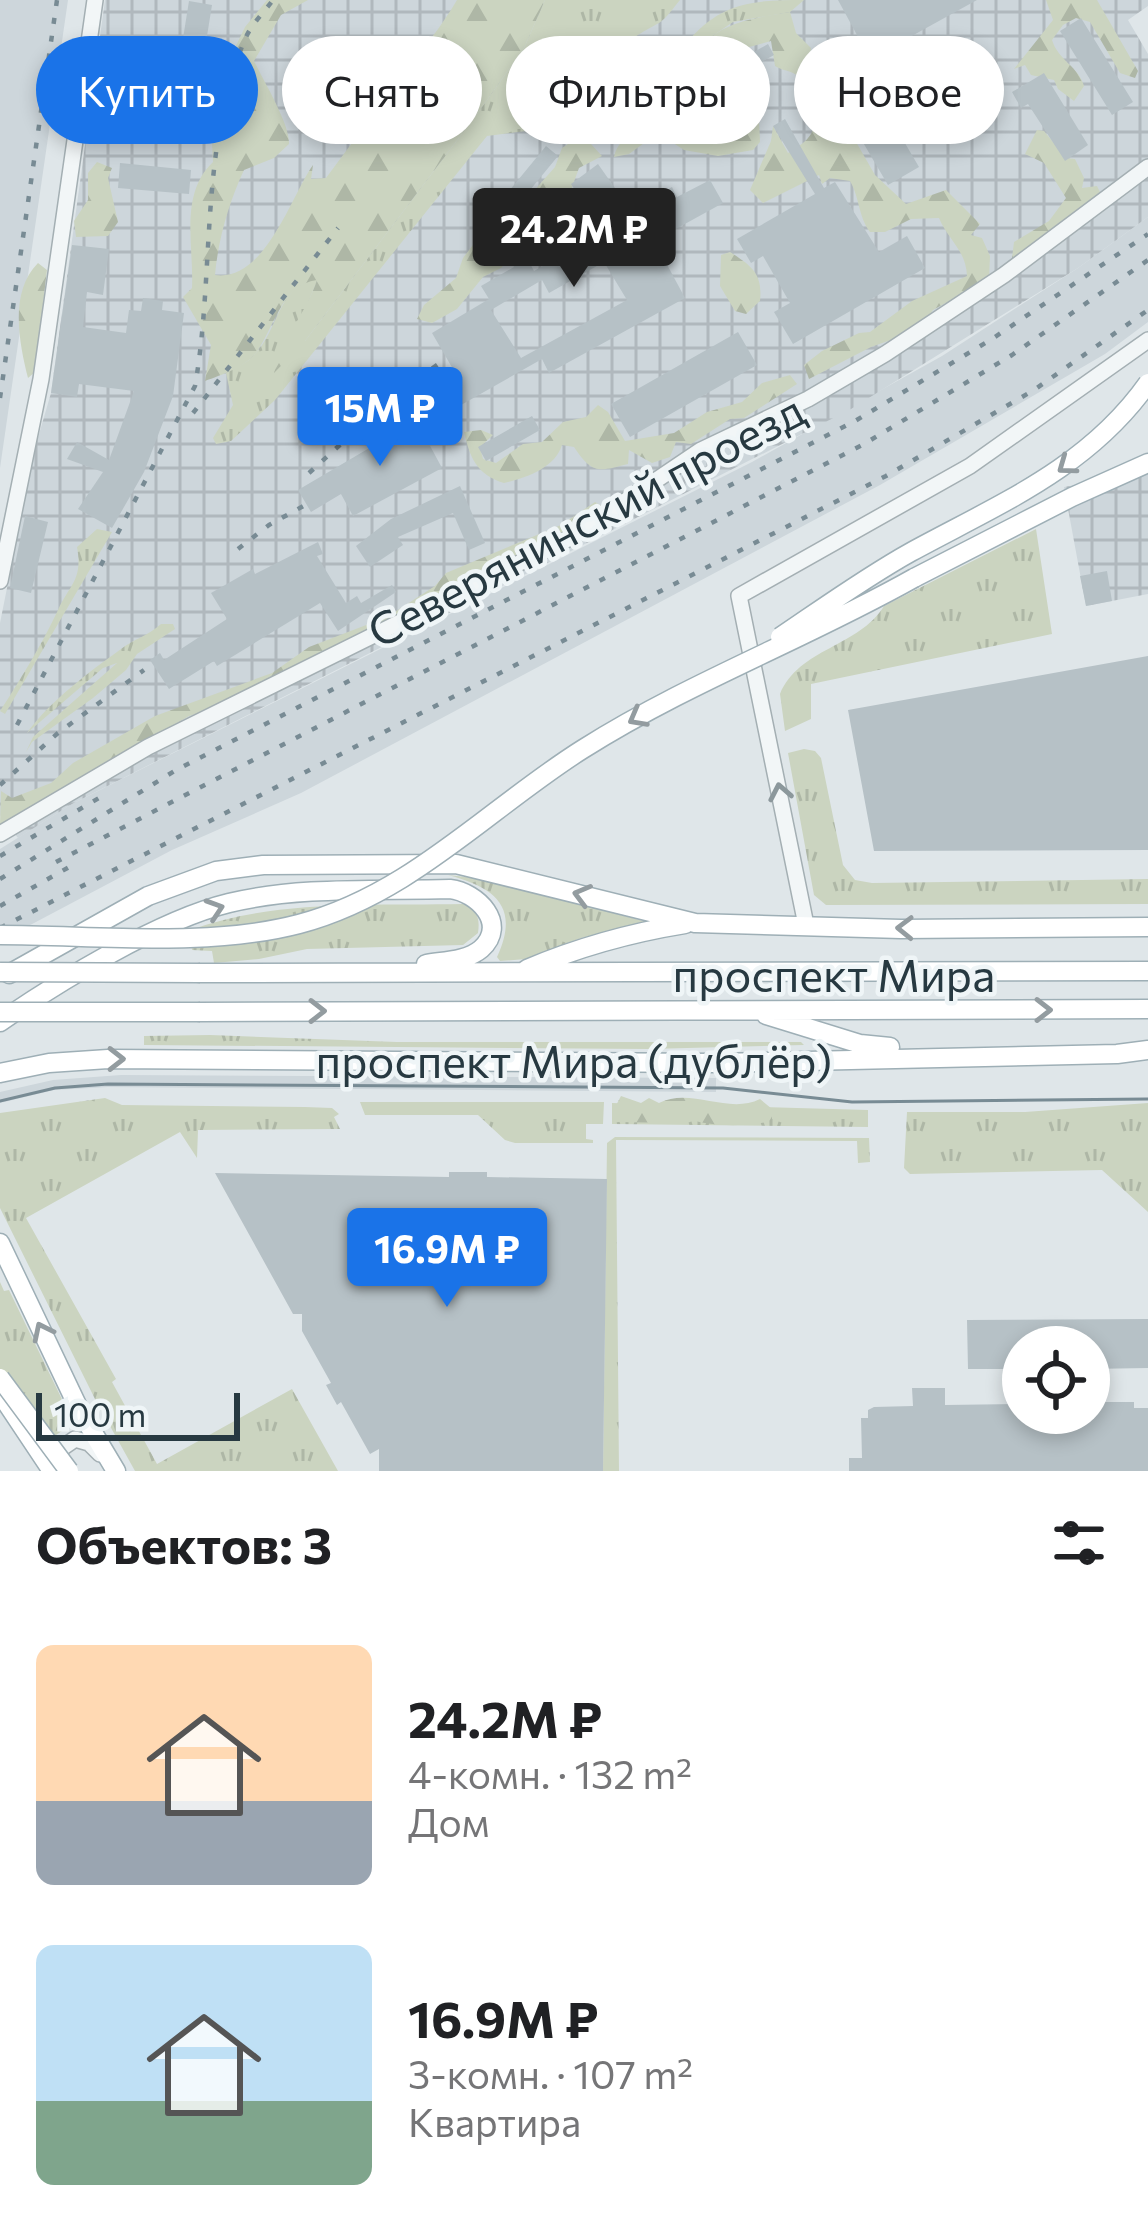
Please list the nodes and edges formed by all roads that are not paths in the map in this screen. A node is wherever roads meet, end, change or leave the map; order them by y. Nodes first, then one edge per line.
1 (95, 0) edge
2 (1148, 167) edge
3 (1148, 342) edge
4 (1148, 383) edge
5 (1148, 463) edge
6 (0, 581) edge
7 (741, 664) junction
8 (0, 833) edge
9 (695, 922) junction
10 (806, 925) junction
11 (1148, 928) edge
12 (0, 934) edge
13 (1148, 971) edge
14 (377, 972) junction
15 (520, 973) junction
16 (0, 976) edge
17 (738, 1008) junction
18 (1148, 1009) edge
19 (0, 1012) edge
20 (0, 1022) edge
21 (908, 1049) junction
22 (1148, 1049) edge
23 (759, 1062) junction
24 (0, 1073) edge
25 (0, 1244) edge
26 (0, 1378) edge
27 (0, 1393) edge
28 (54, 1471) edge
29 (69, 1471) edge
30 (115, 1471) edge

1 - 6 street
2 - 8 street, Северянинский проезд
10 -> 3 street
4 -> 7 main road, bridge
5 - 7 main road, bridge
7 -> 12 main road, bridge
9 - 10 main road, проспект Мира
9 - 15 main road, проспект Мира
9 -> 16 main road, проспект Мира
11 -> 10 main road, проспект Мира
13 - 15 main road, проспект Мира
14 - 15 main road, проспект Мира
14 - 16 main road, проспект Мира, bridge
20 -> 14 main road
17 -> 18 main road, проспект Мира
19 -> 17 main road, проспект Мира, bridge
17 - 21 main road
21 - 22 main road
21 - 23 main road
22 - 23 main road, проспект Мира (дублёр)
24 -> 23 main road, проспект Мира (дублёр)
30 -> 25 main road
26 - 29 main road, bridge
27 - 28 main road
28 - 30 street

